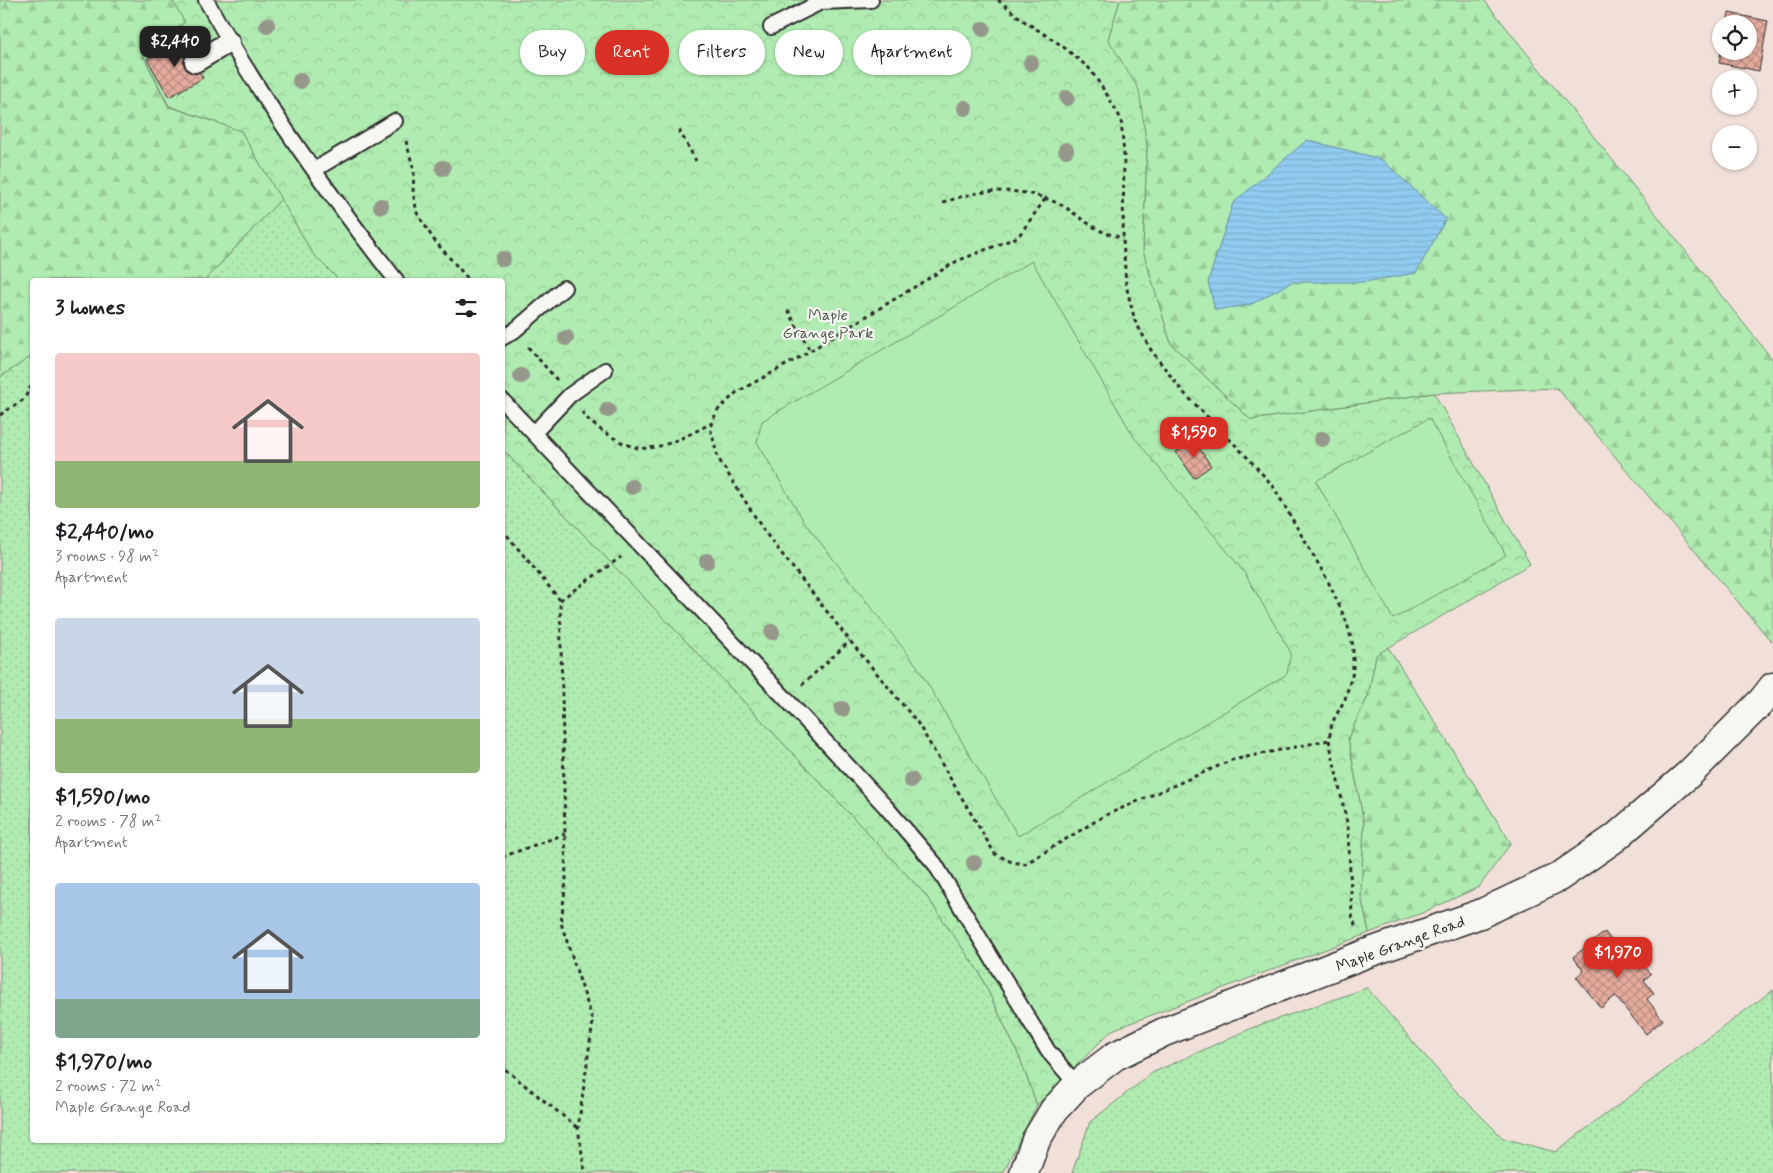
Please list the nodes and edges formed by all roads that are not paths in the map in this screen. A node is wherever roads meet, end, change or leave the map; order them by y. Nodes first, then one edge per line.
1 (206, 0) edge
2 (871, 0) edge
3 (771, 27) dead end
4 (229, 42) junction
5 (195, 62) dead end
6 (395, 122) dead end
7 (314, 170) junction
8 (394, 278) edge
9 (564, 288) dead end
10 (505, 336) edge
11 (605, 370) dead end
12 (505, 403) edge
13 (534, 433) junction
14 (1773, 687) edge
15 (1078, 1085) junction
16 (1024, 1173) edge

1 - 4 lane
2 - 3 lane
4 - 5 street
4 - 7 lane
6 - 7 lane
7 - 8 lane
9 - 10 lane
11 - 13 lane
12 - 13 lane
13 - 15 lane
14 - 15 street, Maple Grange Road
15 - 16 street, Maple Grange Road

